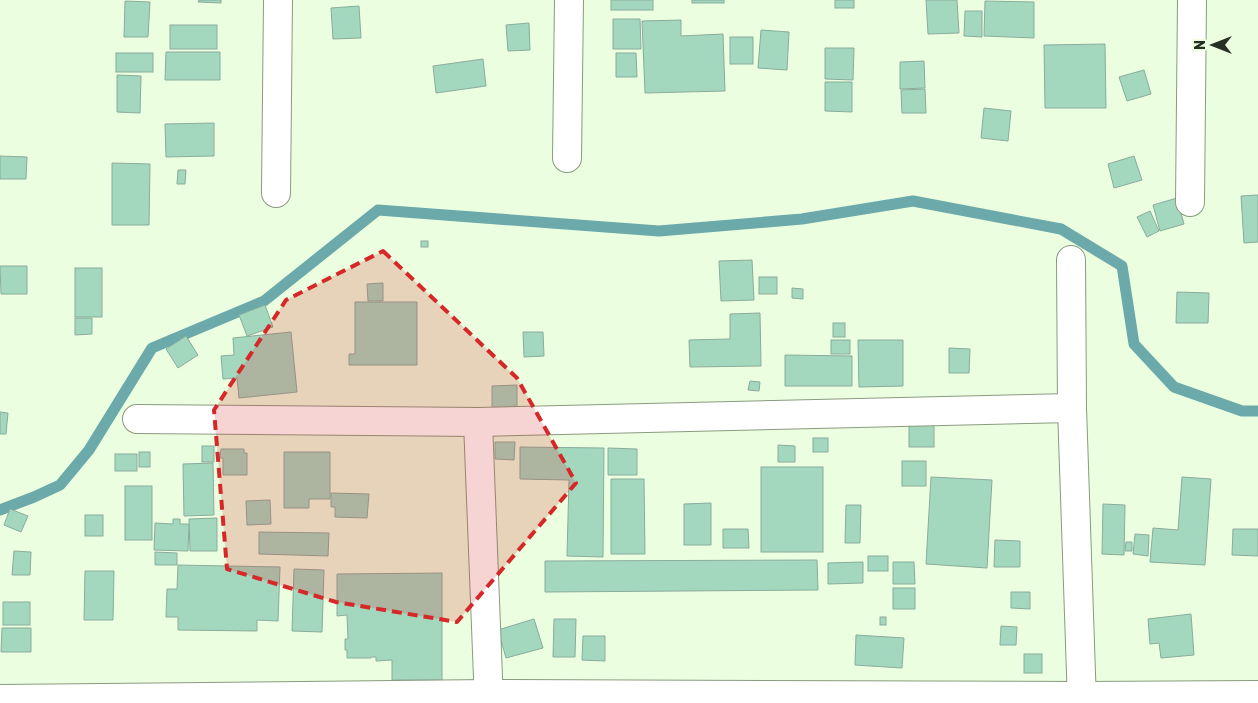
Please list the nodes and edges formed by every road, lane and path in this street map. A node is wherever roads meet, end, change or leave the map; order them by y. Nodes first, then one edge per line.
1 (278, 0) edge
2 (569, 0) edge
3 (1192, 0) edge
4 (567, 158) dead end
5 (276, 194) dead end
6 (1190, 202) dead end
7 (1071, 260) dead end
8 (1072, 408) junction
9 (138, 419) dead end
10 (478, 422) junction
11 (1258, 695) edge
12 (489, 698) edge
13 (0, 699) edge
14 (1082, 699) edge

1 - 5 street
2 - 4 street
3 - 6 street
7 - 8 street
8 - 10 street
8 - 14 street
9 - 10 street
10 - 12 street
11 - 14 street
12 - 13 street
12 - 14 street

